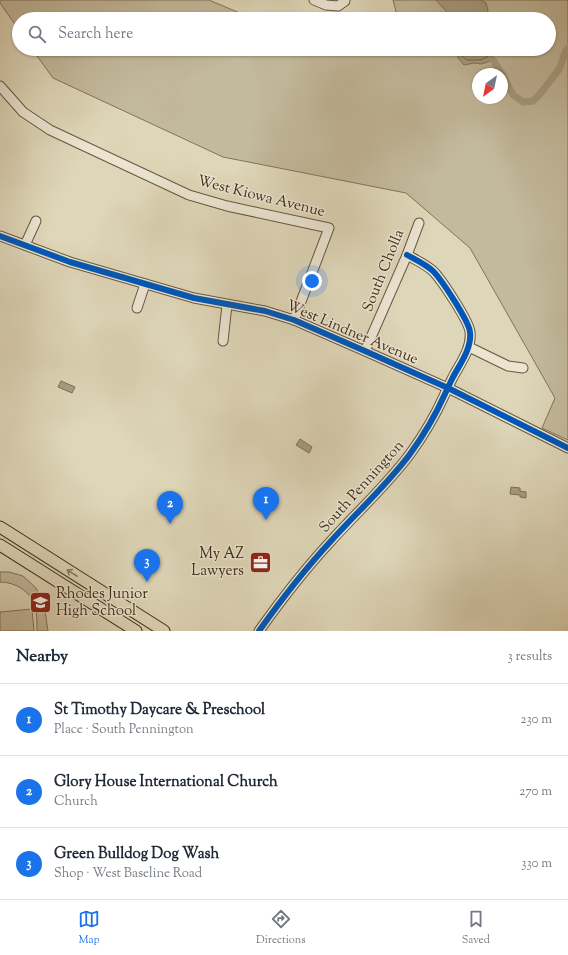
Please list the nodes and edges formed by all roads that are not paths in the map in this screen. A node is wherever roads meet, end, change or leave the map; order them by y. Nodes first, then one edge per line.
1 (314, 0) edge
2 (345, 0) edge
3 (0, 86) edge
4 (4, 98) edge
5 (36, 221) dead end
6 (419, 223) dead end
7 (0, 236) edge
8 (25, 245) junction
9 (407, 255) junction
10 (145, 284) junction
11 (227, 305) junction
12 (137, 308) dead end
13 (294, 320) junction
14 (223, 341) dead end
15 (468, 347) junction
16 (365, 351) junction
17 (523, 368) dead end
18 (448, 388) junction
19 (568, 448) edge
20 (0, 527) edge
21 (0, 545) edge
22 (136, 631) edge
23 (164, 631) edge
24 (259, 631) edge

1 - 2 street
3 - 4 street, West Kiowa Avenue
4 - 13 street, West Kiowa Avenue
5 - 8 street
6 - 9 street, South Cholla
7 - 8 street, West Lindner Avenue
8 - 10 street, West Lindner Avenue
9 - 15 street, South Pennington
9 - 16 street, South Cholla
10 - 11 street, West Lindner Avenue
10 - 12 street
11 - 13 street, West Lindner Avenue
11 - 14 street
13 - 16 street, West Lindner Avenue
15 - 17 street
15 - 18 street, South Pennington
16 - 18 street, West Lindner Avenue
18 - 19 street, West Lindner Avenue
18 - 24 street, South Pennington
23 -> 20 main road
21 - 22 main road

